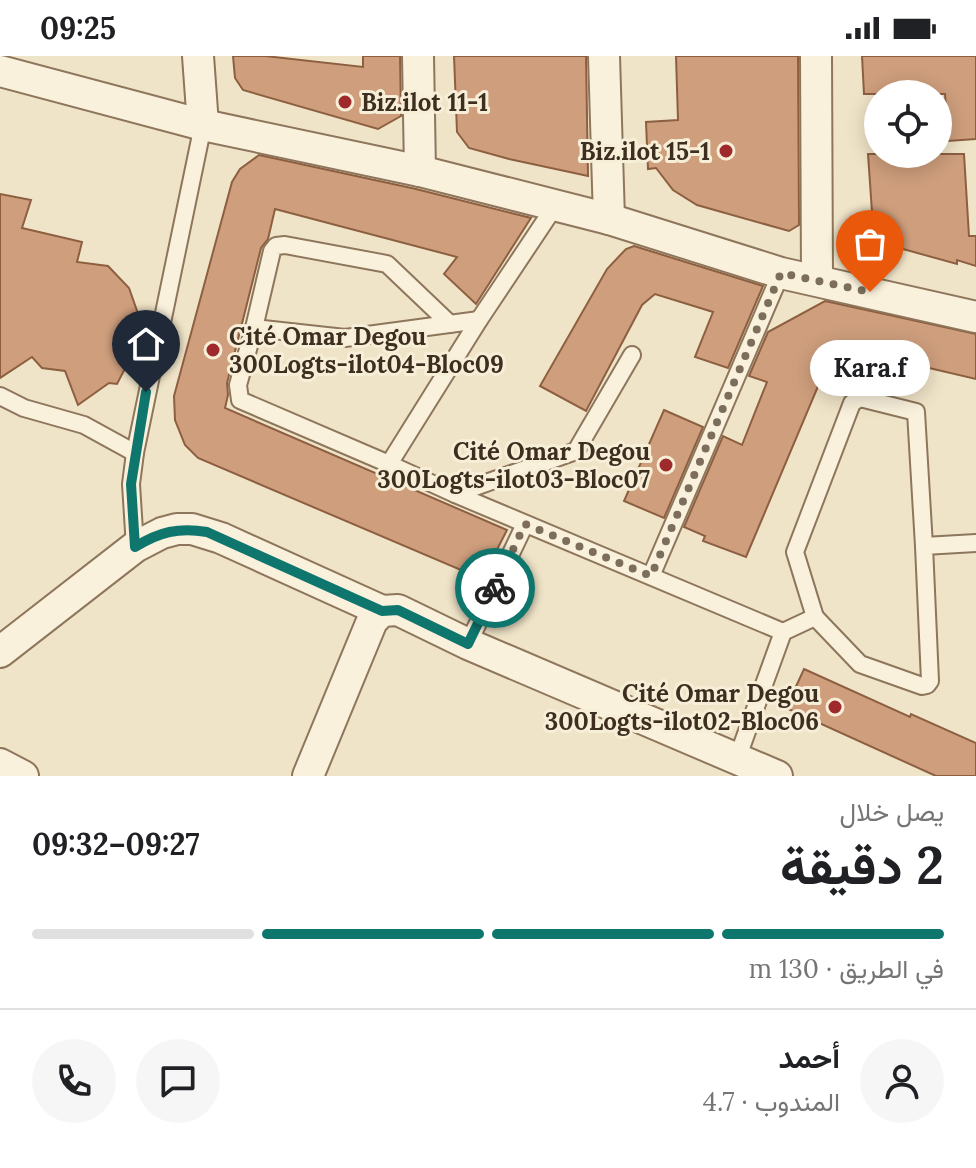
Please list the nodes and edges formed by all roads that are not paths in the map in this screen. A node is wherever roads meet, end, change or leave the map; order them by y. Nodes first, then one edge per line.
1 (198, 56) edge
2 (418, 56) edge
3 (604, 56) edge
4 (816, 56) edge
5 (5, 66) edge
6 (203, 125) junction
7 (420, 171) junction
8 (555, 206) junction
9 (609, 219) junction
10 (781, 273) junction
11 (817, 280) junction
12 (976, 317) edge
13 (479, 320) junction
14 (450, 324) junction
15 (254, 328) junction
16 (632, 355) dead end
17 (0, 396) edge
18 (135, 453) junction
19 (389, 464) junction
20 (455, 494) junction
21 (525, 524) junction
22 (976, 543) edge
23 (924, 546) junction
24 (135, 547) junction
25 (651, 576) junction
26 (382, 611) junction
27 (815, 617) junction
28 (783, 632) junction
29 (468, 644) junction
30 (0, 652) edge
31 (737, 759) junction
32 (0, 764) edge
33 (23, 776) edge
34 (308, 776) edge
35 (777, 776) edge

1 - 6 street
2 - 7 street
3 - 9 street
4 - 11 street
5 - 6 street
6 - 7 street
6 - 18 lane
7 - 8 street
8 - 9 street
8 - 13 lane
9 - 10 street
10 - 11 street
10 - 25 lane
11 - 12 street
13 - 14 lane
13 - 19 lane
14 - 15 lane
14 - 15 lane
15 - 19 lane
16 - 20 lane
17 - 18 lane
18 - 24 lane
19 - 20 lane
20 - 21 lane
21 - 25 lane
21 - 29 lane
22 - 23 lane
23 - 27 lane
23 - 27 lane
24 - 26 street
24 - 30 street
25 - 28 lane
26 - 29 street
26 - 34 street
27 - 28 lane
28 - 31 lane
29 - 31 street
31 - 35 street
32 - 33 street

